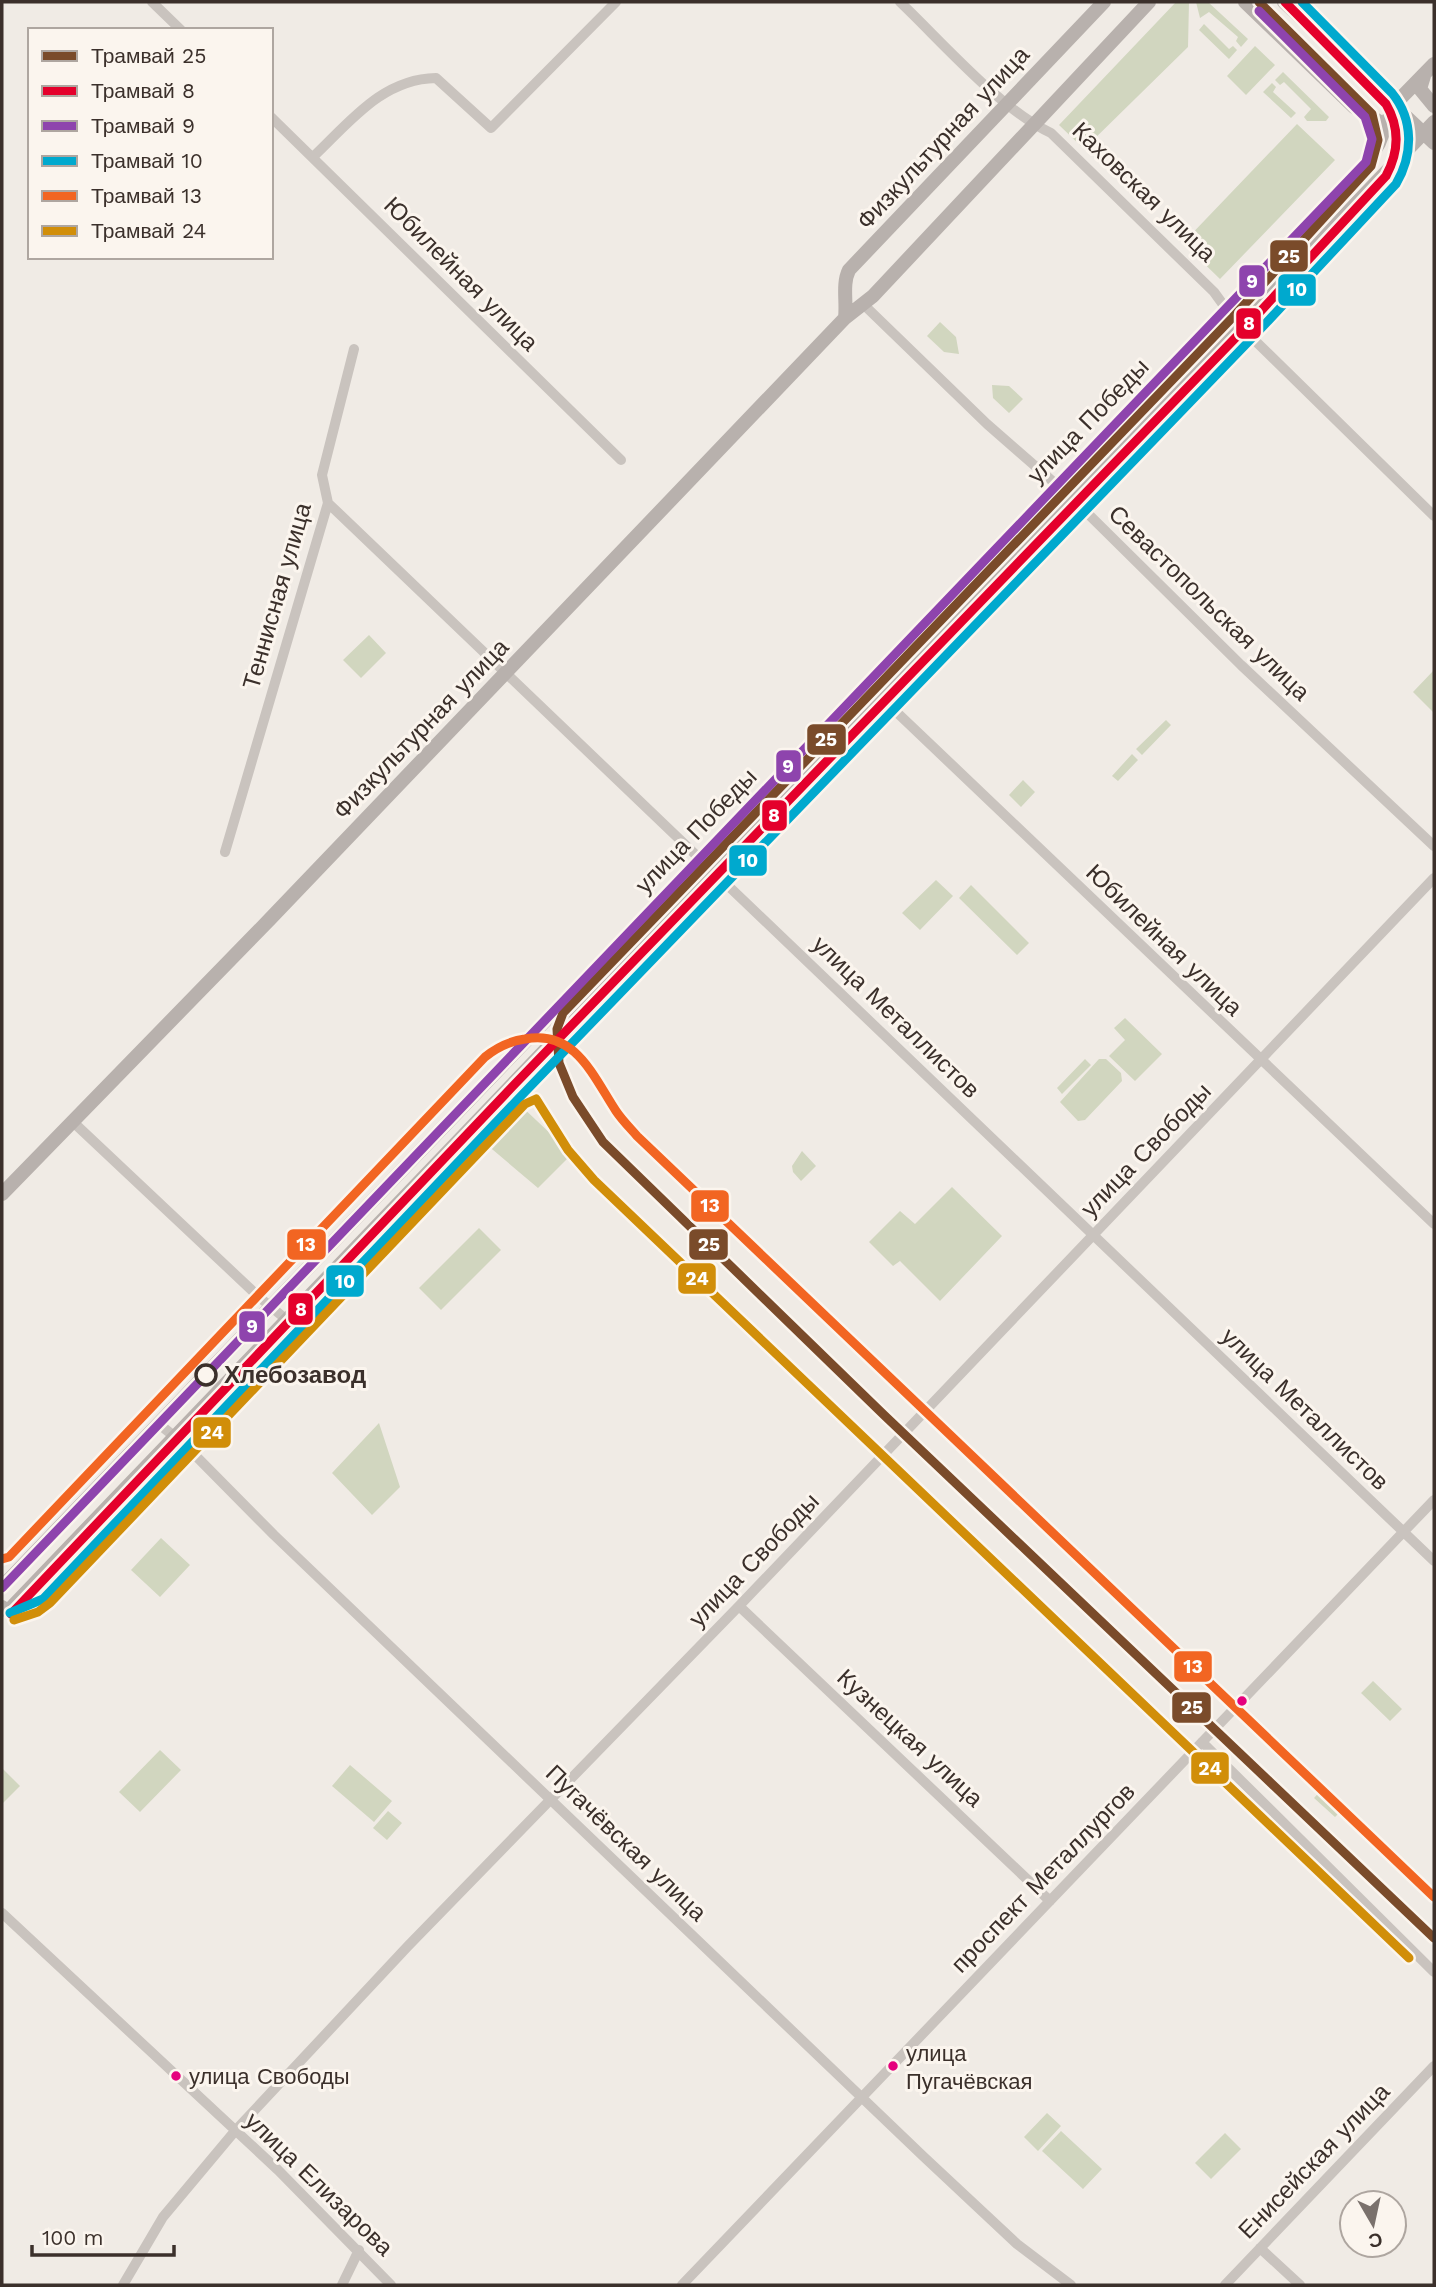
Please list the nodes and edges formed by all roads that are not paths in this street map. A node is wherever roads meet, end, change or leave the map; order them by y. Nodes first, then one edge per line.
1 (152, 2) edge
2 (616, 2) edge
3 (900, 2) edge
4 (1104, 2) edge
5 (1149, 2) edge
6 (1245, 2) edge
7 (1284, 2) edge
8 (179, 28) edge
9 (1429, 69) edge
10 (1006, 103) junction
11 (1394, 105) junction
12 (1434, 106) edge
13 (273, 119) edge
14 (1434, 122) edge
15 (1032, 124) junction
16 (1387, 126) junction
17 (1429, 138) edge
18 (313, 157) junction
19 (846, 289) junction
20 (868, 300) junction
21 (1227, 310) junction
22 (845, 318) junction
23 (1239, 325) junction
24 (354, 349) dead end
25 (621, 460) dead end
26 (1058, 486) junction
27 (1073, 499) junction
28 (328, 503) junction
29 (1434, 516) edge
30 (506, 673) junction
31 (867, 684) junction
32 (883, 698) junction
33 (1434, 846) edge
34 (225, 852) dead end
35 (701, 860) junction
36 (715, 873) junction
37 (1434, 877) edge
38 (1259, 1061) junction
39 (72, 1121) junction
40 (2, 1194) edge
41 (1434, 1224) edge
42 (1093, 1235) junction
43 (270, 1307) junction
44 (287, 1320) junction
45 (159, 1424) junction
46 (175, 1437) junction
47 (1434, 1500) edge
48 (1404, 1532) junction
49 (1434, 1561) edge
50 (2, 1587) edge
51 (739, 1606) junction
52 (4, 1612) edge
53 (1202, 1742) junction
54 (550, 1798) junction
55 (1050, 1901) junction
56 (2, 1913) edge
57 (1434, 1972) edge
58 (1434, 2066) edge
59 (862, 2098) junction
60 (235, 2131) junction
61 (1260, 2248) junction
62 (359, 2250) junction
63 (123, 2285) edge
64 (342, 2285) edge
65 (391, 2285) edge
66 (682, 2285) edge
67 (1071, 2285) edge
68 (1224, 2285) edge
69 (1300, 2285) edge

1 - 8 street
2 - 18 street
3 - 10 street, Каховская улица
4 - 10 main road, Физкультурная улица
5 - 15 main road, Физкультурная улица
6 - 16 main road
7 - 11 main road
9 - 11 main road, улица Победы
9 - 12 main road
10 - 15 street, Каховская улица
10 - 19 main road, Физкультурная улица
11 - 16 main road, улица Победы
11 - 17 main road
13 - 18 street, Юбилейная улица
14 - 17 main road, улица Победы
15 - 20 main road, Физкультурная улица
15 - 21 street, Каховская улица
16 - 17 main road
16 - 21 main road, улица Победы
17 - 23 main road, улица Победы
18 - 25 street, Юбилейная улица
19 - 20 main road
19 - 22 main road
20 - 22 main road, Физкультурная улица
20 - 26 street, Севастопольская улица
21 - 23 main road, Каховская улица
21 - 26 main road, улица Победы
22 - 30 main road, Физкультурная улица
23 - 27 main road, улица Победы
23 - 29 street, Каховская улица
24 - 28 street, Теннисная улица
26 - 27 street, Севастопольская улица
26 - 31 main road, улица Победы
27 - 32 main road, улица Победы
27 - 33 street, Севастопольская улица
28 - 30 street, улица Металлистов
28 - 34 street, Теннисная улица
30 - 35 street, улица Металлистов
30 - 39 main road, Физкультурная улица
31 - 32 street, Юбилейная улица
31 - 35 main road, улица Победы
32 - 36 main road, улица Победы
32 - 38 street, Юбилейная улица
35 - 36 street, улица Металлистов
35 - 43 main road, улица Победы
36 - 42 street, улица Металлистов
36 - 44 main road, улица Победы
37 - 38 street, улица Свободы
38 - 41 street, Юбилейная улица
38 - 42 street, улица Свободы
39 - 40 main road, Физкультурная улица
39 - 43 street
42 - 48 street, улица Металлистов
42 - 51 street, улица Свободы
43 - 44 street
43 - 45 main road, улица Победы
44 - 46 main road, улица Победы
45 - 46 street, Пугачёвская улица
45 - 50 main road, улица Победы
46 - 52 main road, улица Победы
46 - 54 street, Пугачёвская улица
47 - 48 street, проспект Металлургов
48 - 49 street, улица Металлистов
48 - 53 street, проспект Металлургов
51 - 54 street, улица Свободы
51 - 55 street, Кузнецкая улица
53 - 55 street, проспект Металлургов
53 - 57 street
54 - 59 street, Пугачёвская улица
54 - 60 street, улица Свободы
55 - 59 street, проспект Металлургов
56 - 60 street, улица Елизарова
58 - 61 street, Енисейская улица
59 - 66 street, проспект Металлургов
59 - 67 street, Пугачёвская улица
60 - 62 street, улица Елизарова
60 - 63 street, улица Свободы
61 - 68 street, Енисейская улица
61 - 69 street
62 - 64 street
62 - 65 street, улица Елизарова

